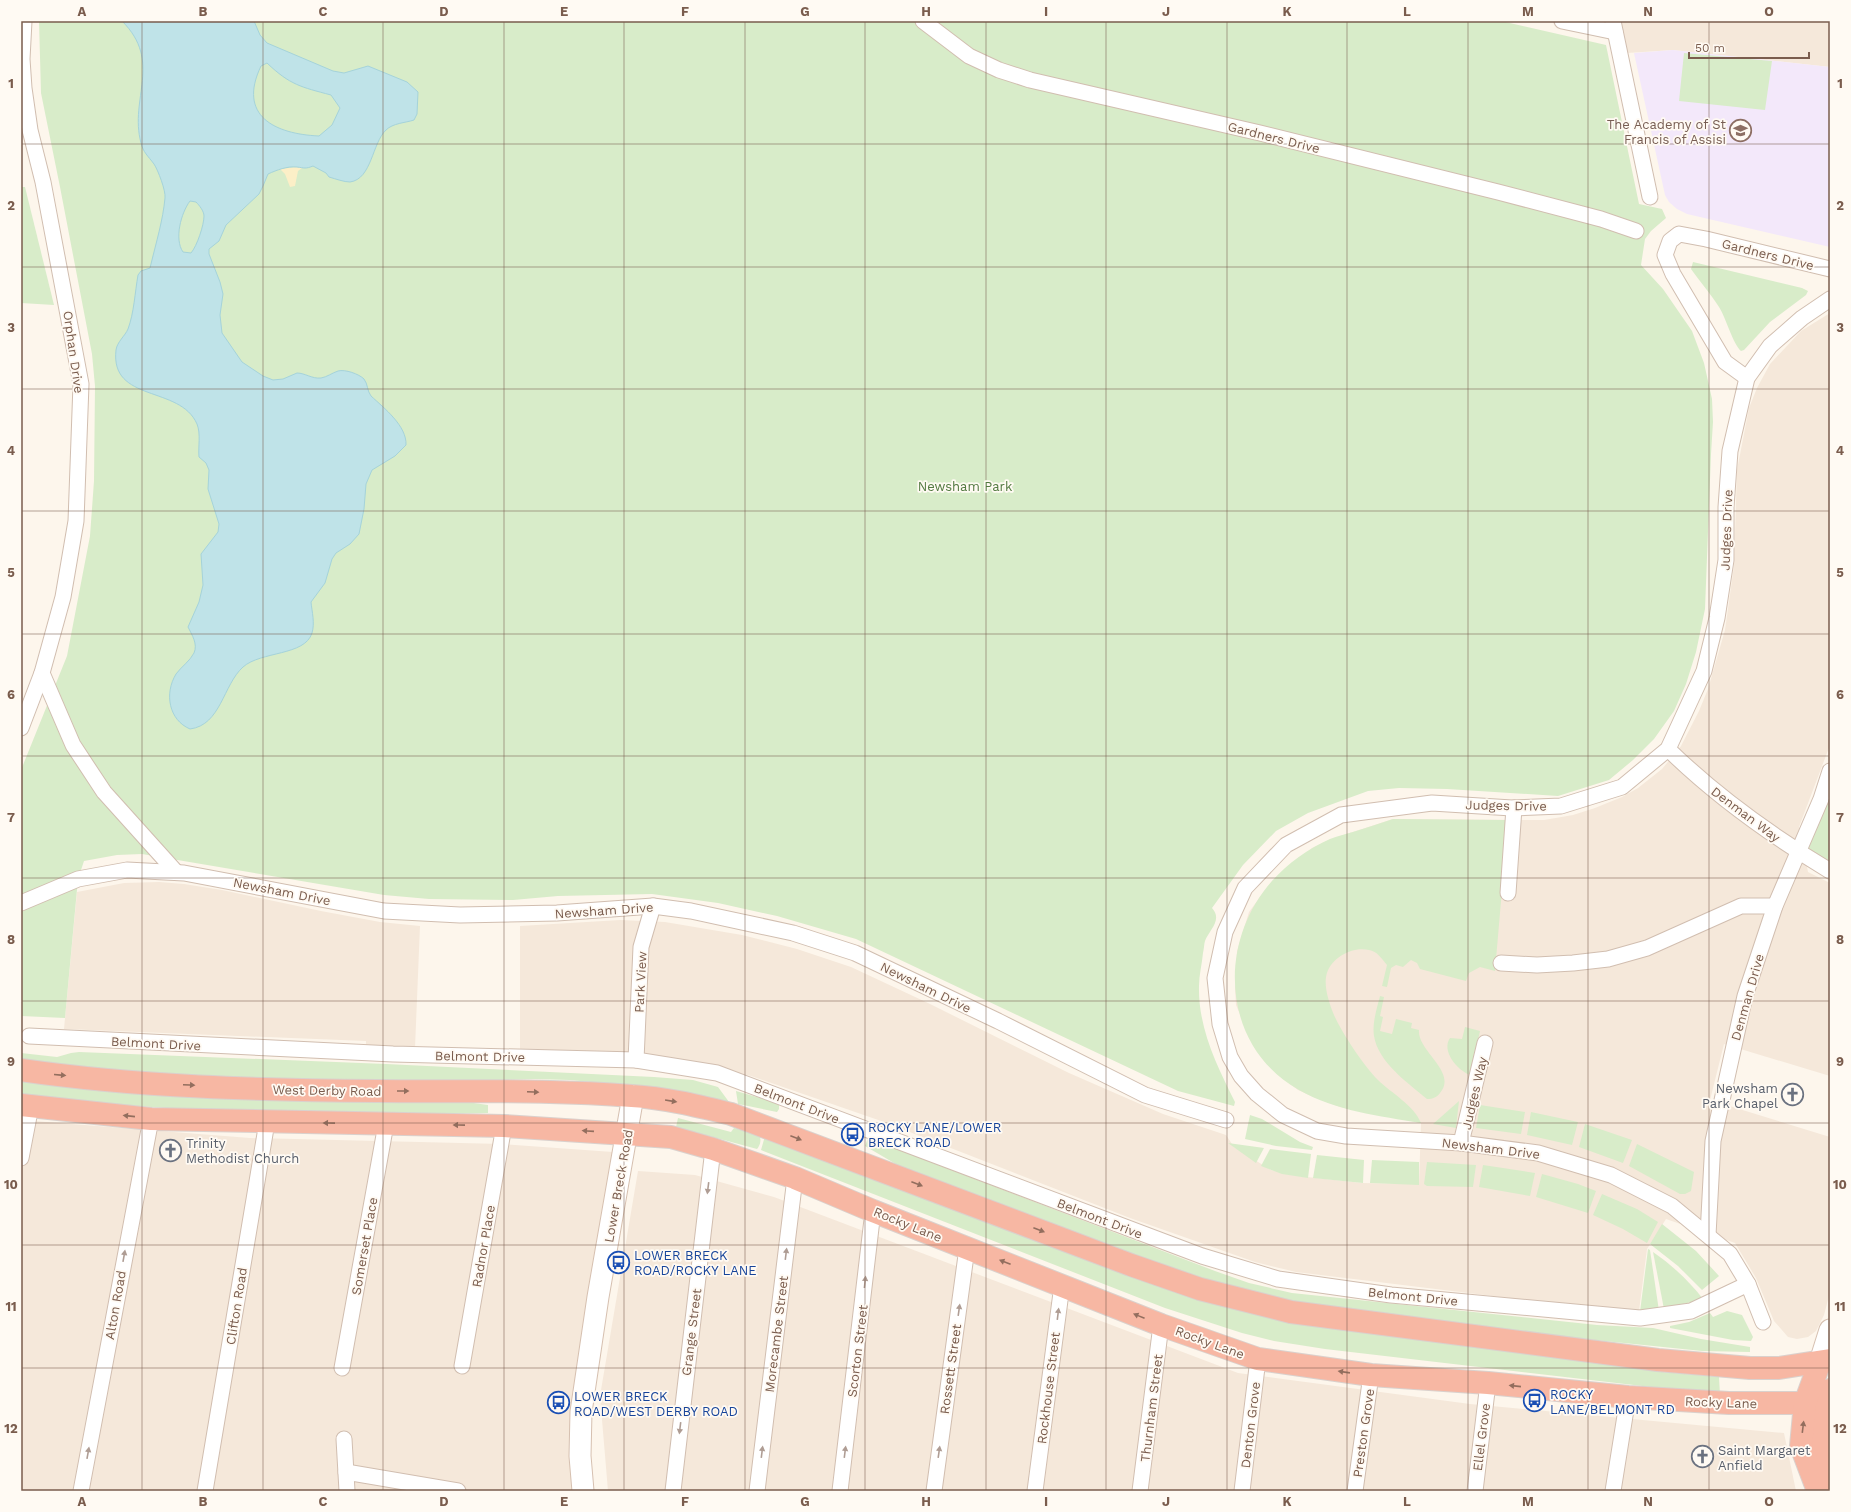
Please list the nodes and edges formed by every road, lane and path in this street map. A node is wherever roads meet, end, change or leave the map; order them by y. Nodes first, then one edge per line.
1 (24, 21) edge
2 (923, 21) edge
3 (1562, 21) edge
4 (1614, 27) edge
5 (1650, 197) dead end
6 (1636, 231) dead end
7 (1830, 269) edge
8 (1830, 299) edge
9 (1747, 378) junction
10 (42, 673) junction
11 (21, 728) edge
12 (1668, 749) junction
13 (1830, 771) edge
14 (1514, 808) junction
15 (1798, 852) junction
16 (1830, 871) edge
17 (176, 872) junction
18 (1508, 893) dead end
19 (21, 903) edge
20 (653, 906) junction
21 (1775, 906) junction
22 (1501, 963) dead end
23 (29, 1036) dead end
24 (1485, 1043) dead end
25 (636, 1060) junction
26 (21, 1070) edge
27 (1256, 1094) joint
28 (633, 1096) junction
29 (26, 1105) edge
30 (151, 1119) junction
31 (1226, 1120) dead end
32 (267, 1122) junction
33 (386, 1124) junction
34 (504, 1126) junction
35 (627, 1134) junction
36 (1461, 1143) junction
37 (713, 1149) junction
38 (21, 1158) edge
39 (795, 1178) junction
40 (872, 1210) junction
41 (1708, 1235) junction
42 (967, 1248) junction
43 (1748, 1284) junction
44 (1062, 1285) junction
45 (1763, 1322) dead end
46 (1161, 1325) junction
47 (1830, 1330) edge
48 (1258, 1359) junction
49 (1825, 1361) edge
50 (462, 1366) dead end
51 (342, 1368) dead end
52 (1371, 1375) junction
53 (1488, 1383) junction
54 (1628, 1397) junction
55 (1823, 1400) edge
56 (344, 1439) dead end
57 (346, 1472) junction
58 (81, 1491) edge
59 (205, 1491) edge
60 (348, 1491) edge
61 (457, 1491) edge
62 (583, 1491) edge
63 (673, 1491) edge
64 (757, 1491) edge
65 (840, 1491) edge
66 (934, 1491) edge
67 (1035, 1491) edge
68 (1140, 1491) edge
69 (1242, 1491) edge
70 (1355, 1491) edge
71 (1475, 1491) edge
72 (1613, 1491) edge
73 (1819, 1491) edge

1 - 10 street, Orphan Drive
2 - 6 street, Gardners Drive
3 - 4 street
4 - 5 street
7 - 9 street, Gardners Drive
8 - 9 street, Judges Drive
9 - 12 street, Judges Drive
10 - 11 street, Orphan Drive
10 - 17 street
12 - 14 street, Judges Drive
12 - 15 street, Denman Way
13 - 15 street, Denman Drive
14 - 18 street
14 - 27 street, Judges Drive
15 - 16 street, Denman Way
15 - 21 street, Denman Drive
17 - 19 street, Newsham Drive
17 - 20 street, Newsham Drive
20 - 25 street, Park View
20 - 31 street, Newsham Drive
21 - 22 street
21 - 41 street, Denman Drive
23 - 25 street, Belmont Drive
24 - 36 street, Judges Way
25 - 43 street, Belmont Drive
26 -> 28 highway, West Derby Road
27 - 36 street, Newsham Drive
28 - 35 street, Lower Breck Road
28 -> 49 highway
30 -> 29 highway
29 - 38 street
30 - 32 highway
58 -> 30 street, Alton Road
33 -> 32 highway
32 - 59 street, Clifton Road
34 -> 33 highway
33 - 51 street, Somerset Place
35 -> 34 highway
34 - 50 street, Radnor Place
35 - 37 highway, Rocky Lane
35 - 62 street, Lower Breck Road
36 - 41 street, Newsham Drive
37 - 39 highway, Rocky Lane
37 -> 63 street, Grange Street
39 - 40 highway, Rocky Lane
64 -> 39 street, Morecambe Street
40 - 42 highway, Rocky Lane
65 -> 40 street, Scorton Street
41 - 43 street, Newsham Drive
44 -> 42 highway, Rocky Lane
66 -> 42 street, Rossett Street
43 - 45 street, Newsham Drive
46 -> 44 highway, Rocky Lane
67 -> 44 street, Rockhouse Street
46 - 48 highway, Rocky Lane
46 - 68 street, Thurnham Street
47 - 49 street
52 -> 48 highway, Rocky Lane
48 - 69 street, Denton Grove
49 - 55 highway
52 - 53 highway, Rocky Lane
52 - 70 street, Preston Grove
54 -> 53 highway, Rocky Lane
53 - 71 street, Ellel Grove
54 - 55 highway, Rocky Lane
54 - 72 street
55 - 73 highway
56 - 57 street
57 - 60 street
57 - 61 street

